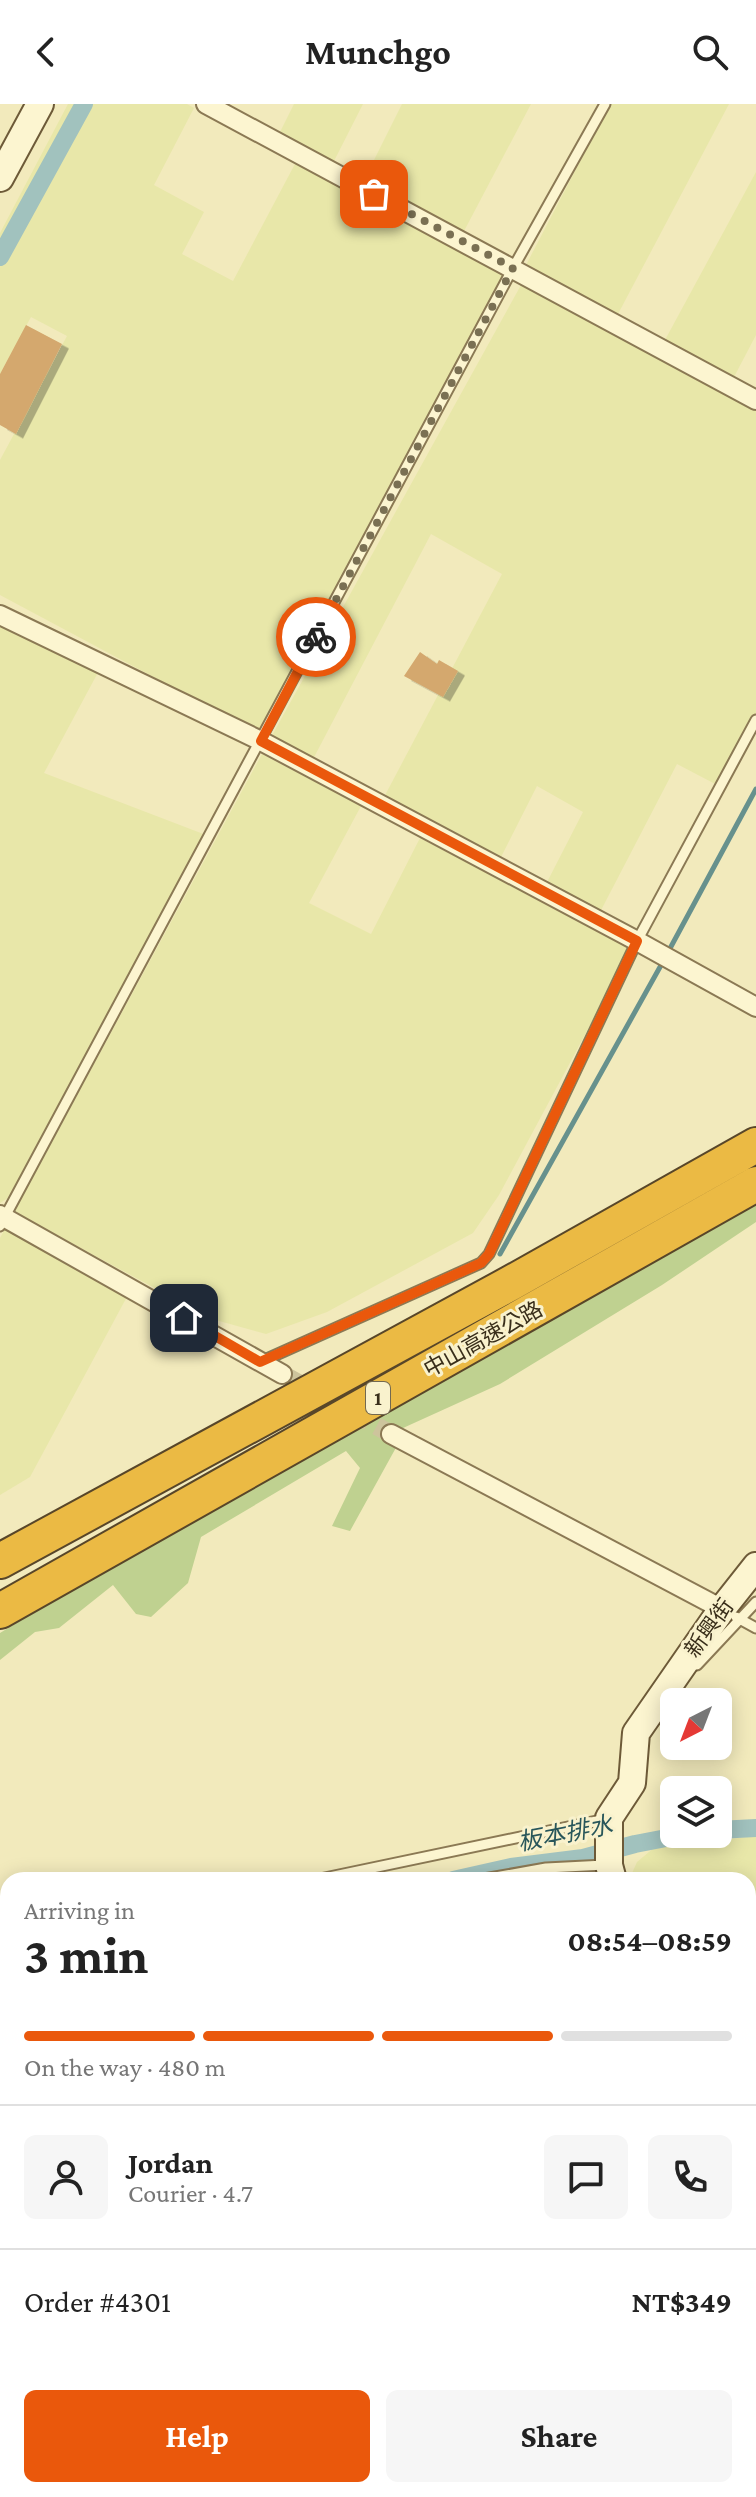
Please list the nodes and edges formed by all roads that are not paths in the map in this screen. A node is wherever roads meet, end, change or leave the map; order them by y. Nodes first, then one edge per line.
1 (40, 104) edge
2 (206, 104) edge
3 (605, 104) edge
4 (0, 178) edge
5 (513, 268) junction
6 (756, 400) edge
7 (0, 615) edge
8 (756, 720) edge
9 (261, 741) junction
10 (637, 941) junction
11 (756, 1007) edge
12 (756, 1145) edge
13 (756, 1184) edge
14 (1, 1219) edge
15 (260, 1362) junction
16 (282, 1374) tunnel mouth
17 (391, 1434) tunnel mouth
18 (0, 1561) edge
19 (756, 1566) edge
20 (756, 1602) edge
21 (0, 1611) edge
22 (731, 1614) junction
23 (756, 1628) edge
24 (609, 1819) junction
25 (610, 1869) edge
26 (354, 1872) edge
27 (523, 1872) edge

1 - 4 street
2 - 5 street
3 - 5 lane
5 - 6 street
5 - 9 lane
7 - 9 street
8 - 10 lane
9 - 10 street
9 - 14 lane
10 - 11 street
10 - 15 lane
12 - 18 highway, 中山高速公路 / 1
13 - 21 highway, 中山高速公路 / 1
14 - 15 street
15 - 16 street
17 - 22 street
19 - 22 street, 新興街
20 - 22 lane
22 - 23 lane
22 - 24 street, 新興街
24 - 25 street
24 - 26 lane
25 - 27 lane

